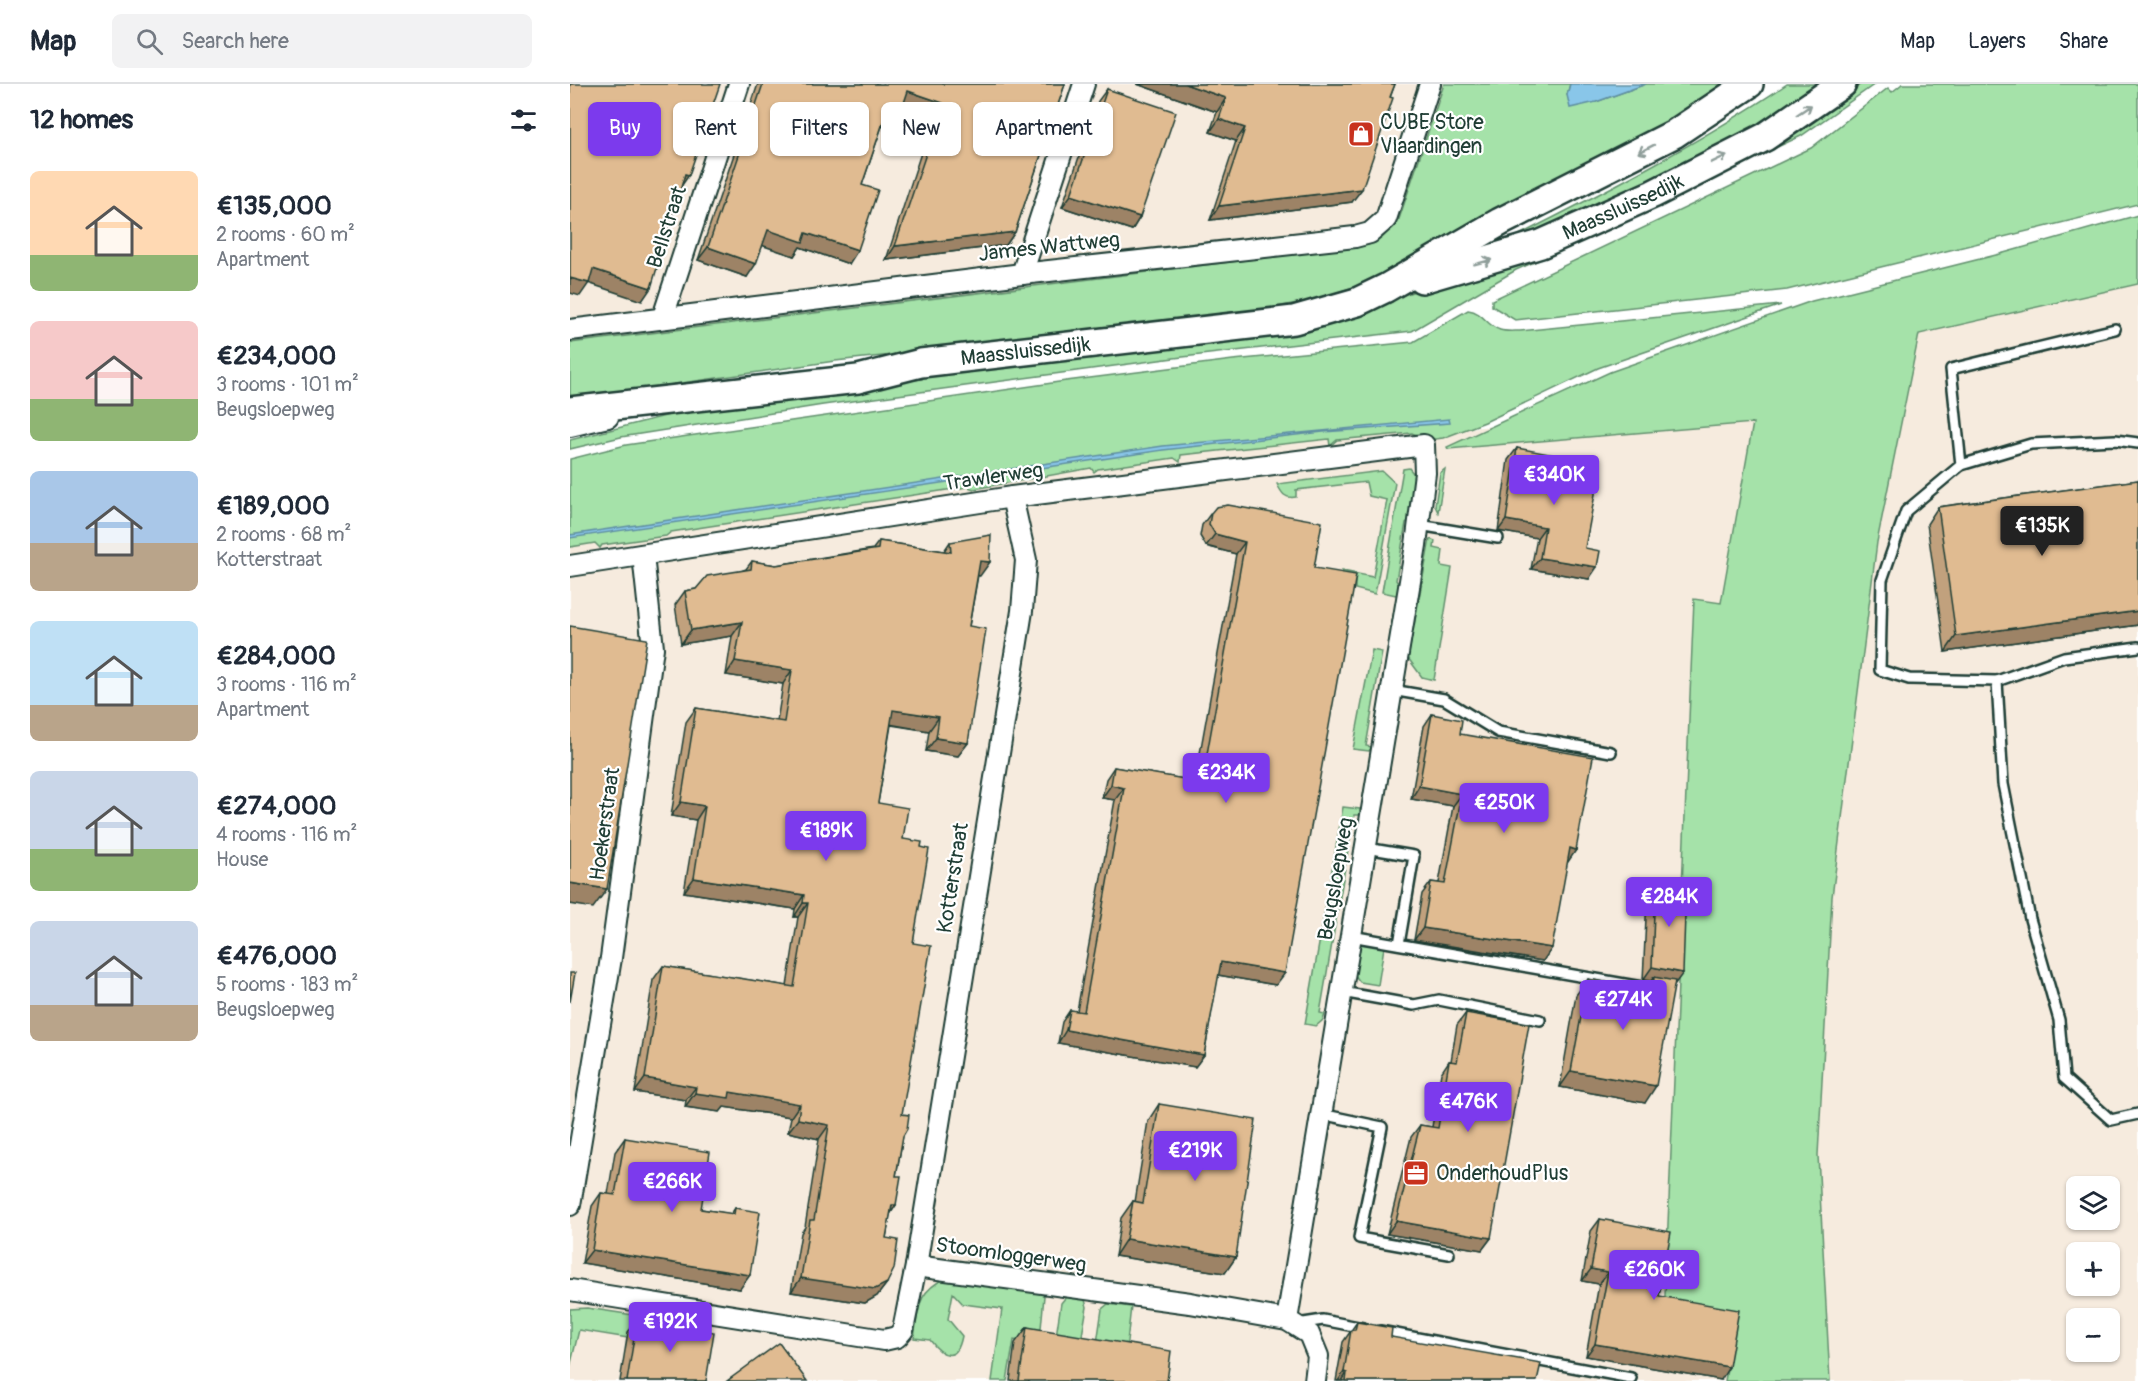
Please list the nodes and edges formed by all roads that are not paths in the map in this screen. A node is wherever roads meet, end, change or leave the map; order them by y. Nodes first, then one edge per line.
1 (739, 84) edge
2 (1084, 84) edge
3 (1430, 84) edge
4 (1749, 84) edge
5 (1842, 84) edge
6 (1022, 274) junction
7 (1386, 288) junction
8 (663, 317) junction
9 (2115, 329) dead end
10 (570, 330) edge
11 (662, 401) junction
12 (570, 411) edge
13 (570, 426) edge
14 (2138, 443) edge
15 (1424, 445) joint
16 (1961, 465) junction
17 (1012, 497) junction
18 (1419, 525) junction
19 (1498, 538) dead end
20 (643, 555) junction
21 (570, 566) edge
22 (2138, 647) edge
23 (1997, 681) junction
24 (1392, 690) junction
25 (1611, 752) dead end
26 (1366, 848) junction
27 (1351, 936) junction
28 (1399, 944) junction
29 (1342, 992) junction
30 (1670, 992) edge
31 (1540, 1020) dead end
32 (1321, 1114) junction
33 (2138, 1114) edge
34 (570, 1205) edge
35 (1449, 1254) dead end
36 (916, 1266) junction
37 (570, 1290) edge
38 (1291, 1322) junction
39 (1631, 1378) dead end
40 (1315, 1381) edge

1 - 8 street, Bellstraat
2 - 6 street
3 - 6 street, James Wattweg
4 -> 7 street, Maassluissedijk
7 -> 5 street, Maassluissedijk
6 - 8 street, James Wattweg
7 - 11 street, Maassluissedijk
8 - 10 street, James Wattweg
9 - 16 lane
11 - 12 street, Maassluissedijk
11 - 13 street, Maassluissedijk
14 - 16 lane
15 - 17 street, Trawlerweg
15 - 18 street, Beugsloepweg
16 - 23 lane
17 - 20 street, Trawlerweg
17 - 36 street, Kotterstraat
18 - 19 lane
18 - 24 street, Beugsloepweg
20 - 21 street, Trawlerweg
20 - 34 street, Hoekerstraat
22 - 23 lane
23 - 33 lane
24 - 25 lane
24 - 26 street, Beugsloepweg
26 - 27 street, Beugsloepweg
26 - 28 lane
27 - 28 lane
27 - 29 street, Beugsloepweg
28 - 30 lane
29 - 31 lane
29 - 32 street, Beugsloepweg
32 - 35 lane
32 - 38 street, Beugsloepweg
36 - 37 street, Stoomloggerweg
36 - 38 street, Stoomloggerweg
38 - 39 lane
38 - 40 street

